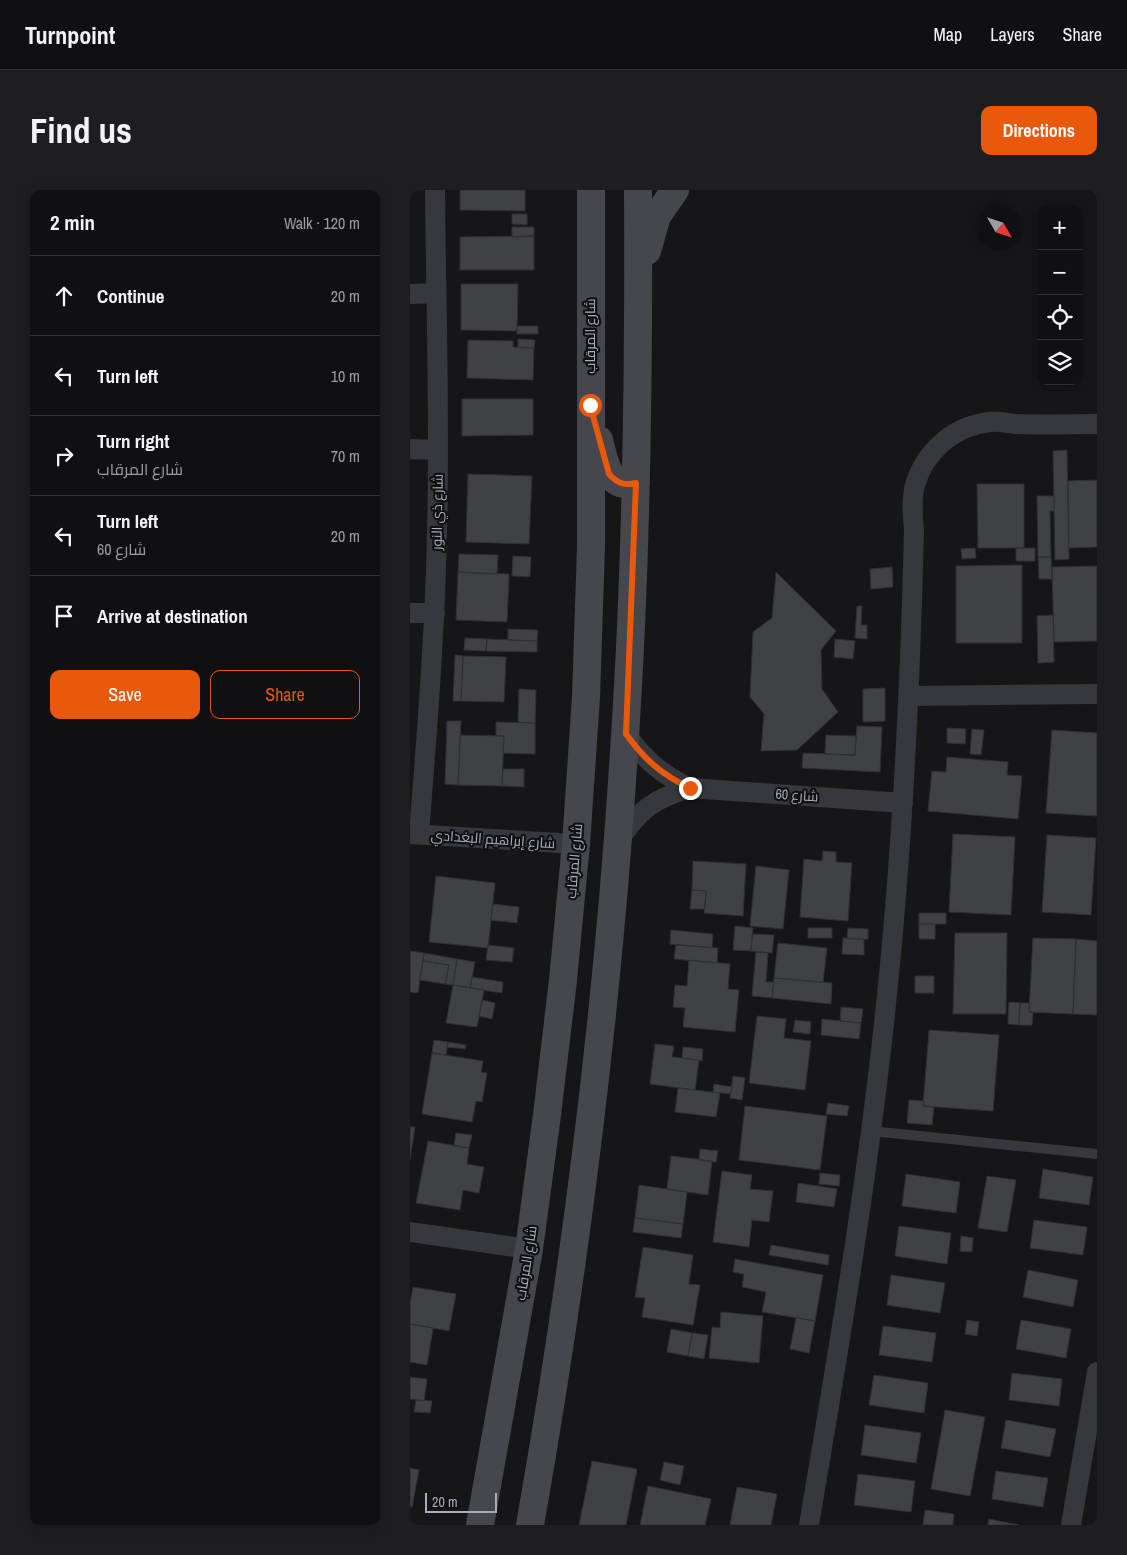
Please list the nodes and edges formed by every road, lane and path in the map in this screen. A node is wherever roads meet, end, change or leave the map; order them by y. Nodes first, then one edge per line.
1 (434, 190) edge
2 (591, 190) edge
3 (638, 190) edge
4 (676, 190) edge
5 (436, 293) junction
6 (410, 294) edge
7 (639, 310) junction
8 (590, 405) junction
9 (1097, 424) edge
10 (410, 449) edge
11 (438, 450) junction
12 (636, 483) junction
13 (410, 613) edge
14 (434, 614) junction
15 (1097, 694) edge
16 (909, 696) junction
17 (626, 734) junction
18 (690, 788) junction
19 (903, 802) junction
20 (415, 834) edge
21 (618, 842) junction
22 (576, 844) junction
23 (872, 1131) junction
24 (1097, 1154) edge
25 (410, 1232) edge
26 (528, 1249) junction
27 (1097, 1372) edge
28 (477, 1520) edge
29 (530, 1525) edge
30 (809, 1525) edge
31 (1071, 1525) edge

1 - 5 street, شارع ذي النور
2 - 8 main road, شارع المرقاب
3 - 7 main road
4 - 7 main road
5 - 6 street
5 - 11 street, شارع ذي النور
7 - 12 main road
8 - 12 main road
8 - 22 main road, شارع المرقاب
9 - 16 street
10 - 11 street
11 - 14 street, شارع ذي النور
12 - 17 main road
13 - 14 street
14 - 20 street, شارع ذي النور
15 - 16 street
16 - 19 street
17 - 18 street, شارع 60
17 - 21 main road
18 - 19 street, شارع 60
18 - 21 street, شارع 60
19 - 23 street
20 - 22 street, شارع إبراهيم البغدادي
21 - 29 main road
22 - 26 main road, شارع المرقاب
23 - 24 lane
23 - 30 street
25 - 26 street
26 - 28 main road, شارع المرقاب
27 - 31 street

